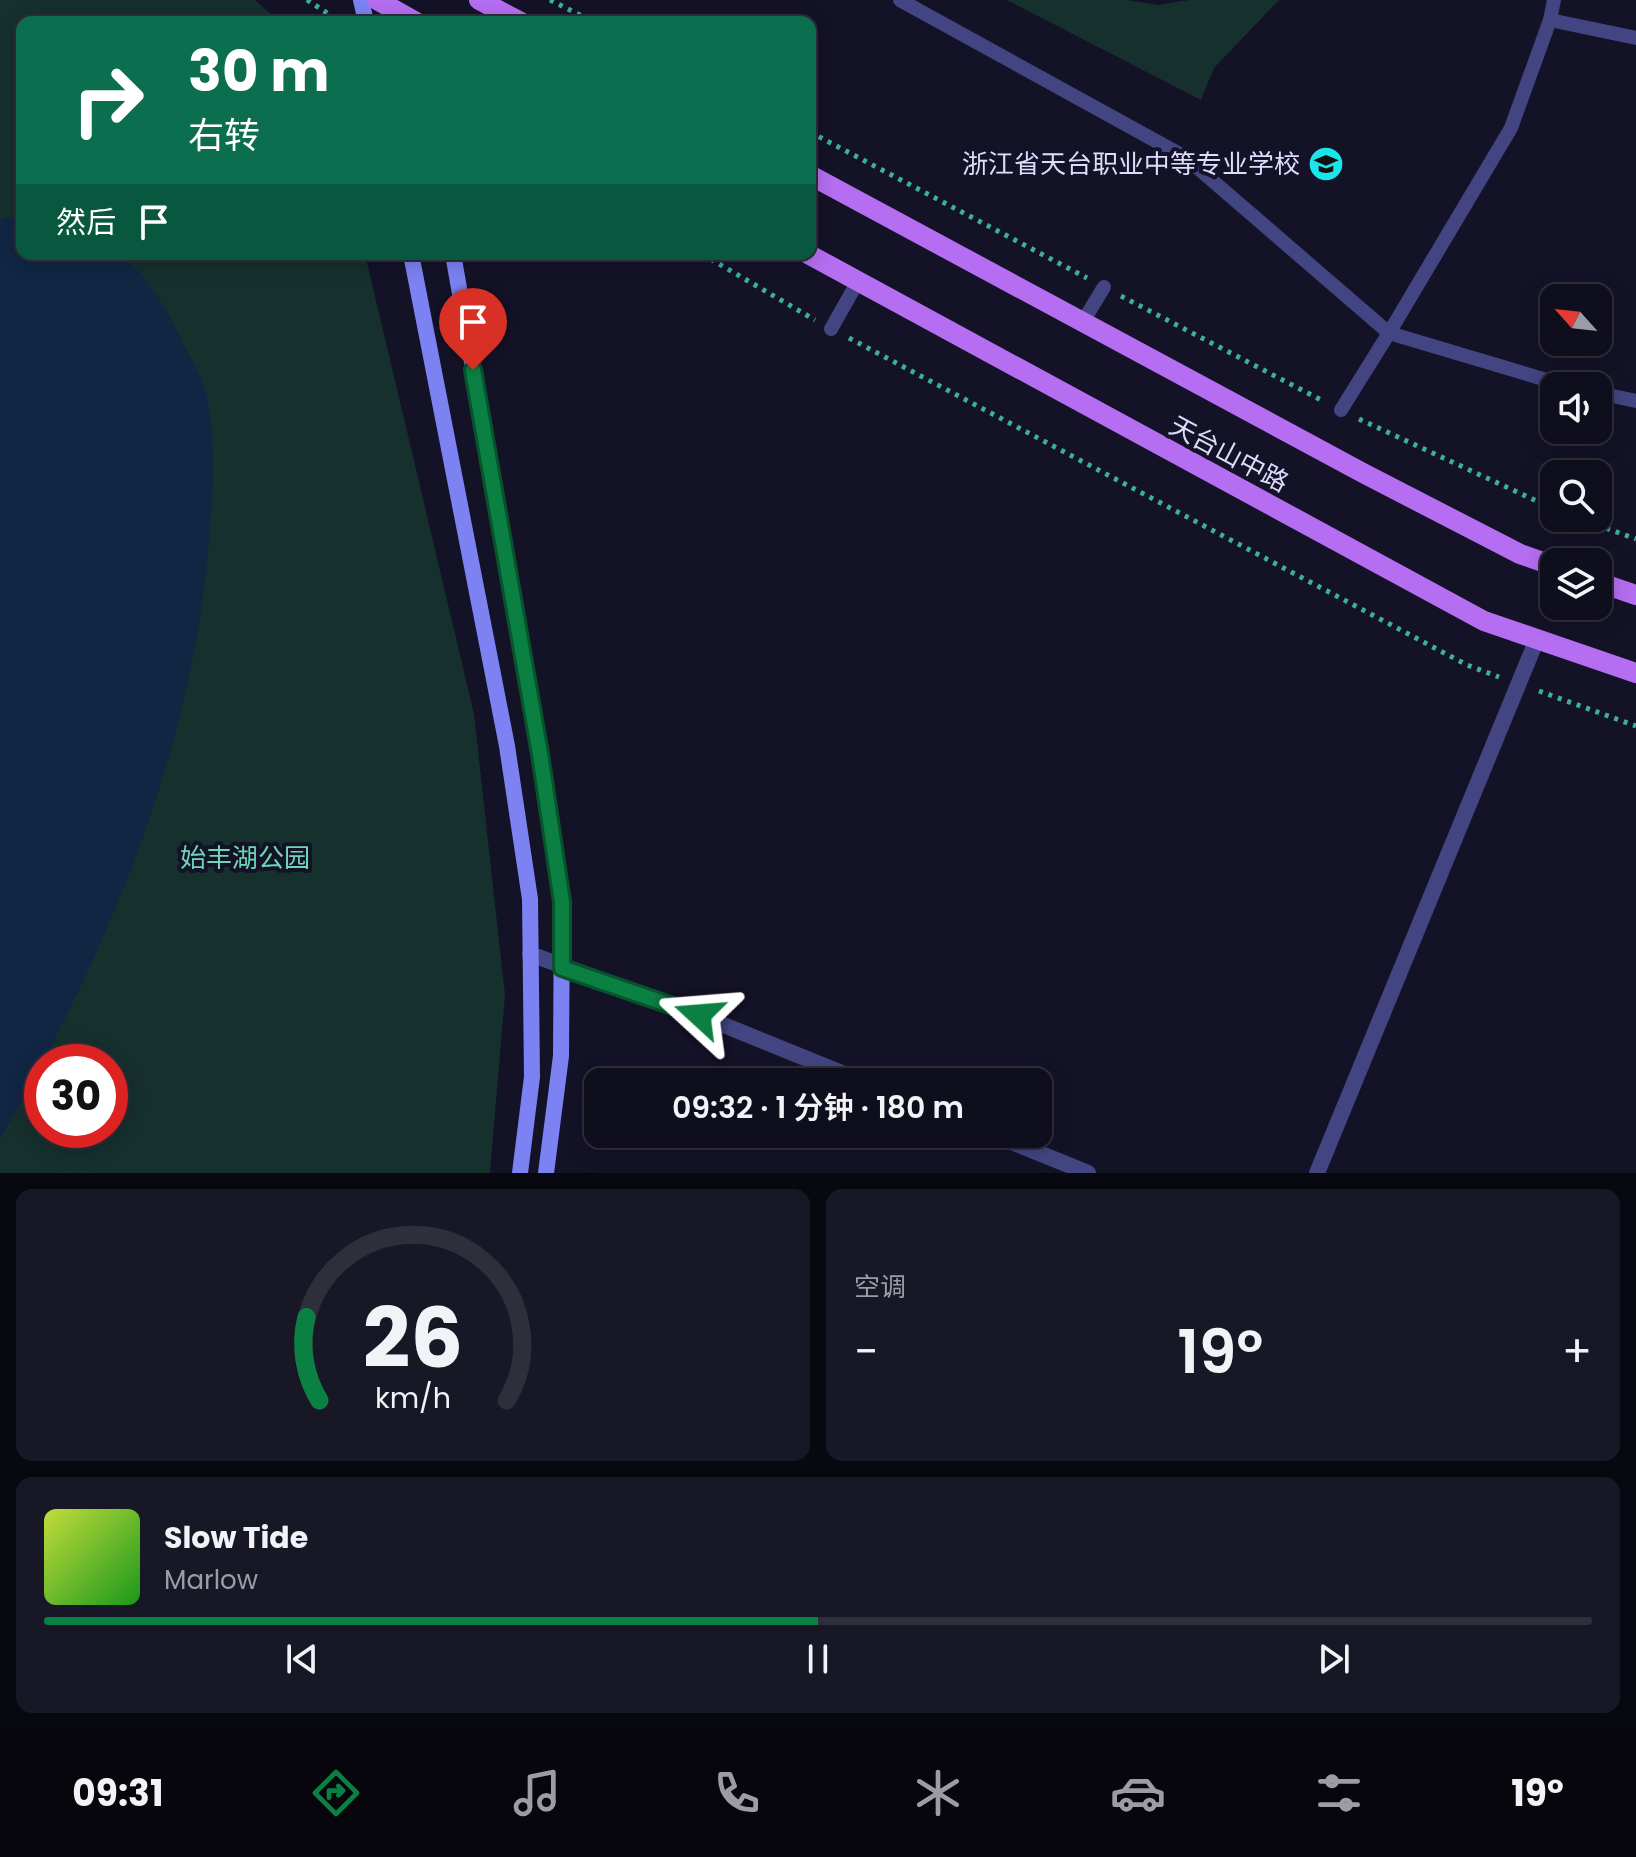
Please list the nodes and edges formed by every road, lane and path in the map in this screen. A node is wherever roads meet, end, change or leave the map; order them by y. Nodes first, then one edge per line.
1 (307, 0) edge
2 (377, 0) edge
3 (479, 0) edge
4 (550, 0) edge
5 (900, 0) edge
6 (1554, 0) edge
7 (332, 16) edge
8 (404, 16) edge
9 (510, 16) edge
10 (582, 16) edge
11 (1550, 20) junction
12 (1636, 38) edge
13 (816, 135) edge
14 (816, 178) edge
15 (816, 259) edge
16 (412, 260) edge
17 (454, 260) edge
18 (711, 260) edge
19 (857, 283) junction
20 (1104, 287) junction
21 (1084, 320) junction
22 (831, 329) junction
23 (1389, 333) junction
24 (1540, 378) edge
25 (1612, 396) edge
26 (1636, 401) edge
27 (1341, 410) junction
28 (1540, 502) edge
29 (1612, 530) edge
30 (1636, 539) edge
31 (1540, 561) edge
32 (1612, 587) edge
33 (1636, 595) edge
34 (1537, 639) junction
35 (1636, 673) edge
36 (1517, 683) junction
37 (1636, 726) edge
38 (530, 954) junction
39 (562, 968) junction
40 (830, 1068) edge
41 (1026, 1148) edge
42 (520, 1173) edge
43 (546, 1173) edge
44 (1088, 1173) edge
45 (1317, 1173) edge

1 - 7 path
2 - 8 main road
3 - 9 main road
4 - 10 path
5 - 23 lane
6 - 11 lane
11 - 12 lane
11 - 23 lane
13 - 20 path
14 - 21 main road, 天台山中路
15 - 19 main road, 天台山中路
16 - 38 main road
17 - 39 main road
18 - 22 path
19 - 22 lane
19 - 34 main road, 天台山中路
20 - 21 lane
20 - 27 path
21 - 31 main road, 天台山中路
22 - 36 path
23 - 24 lane
23 - 27 lane
25 - 26 lane
27 - 28 path
29 - 30 path
32 - 33 main road
34 - 35 main road, 天台山中路
34 - 36 street
36 - 37 path
36 - 45 street
38 - 39 street
38 - 42 main road
39 - 40 street
39 - 43 main road
41 - 44 street

